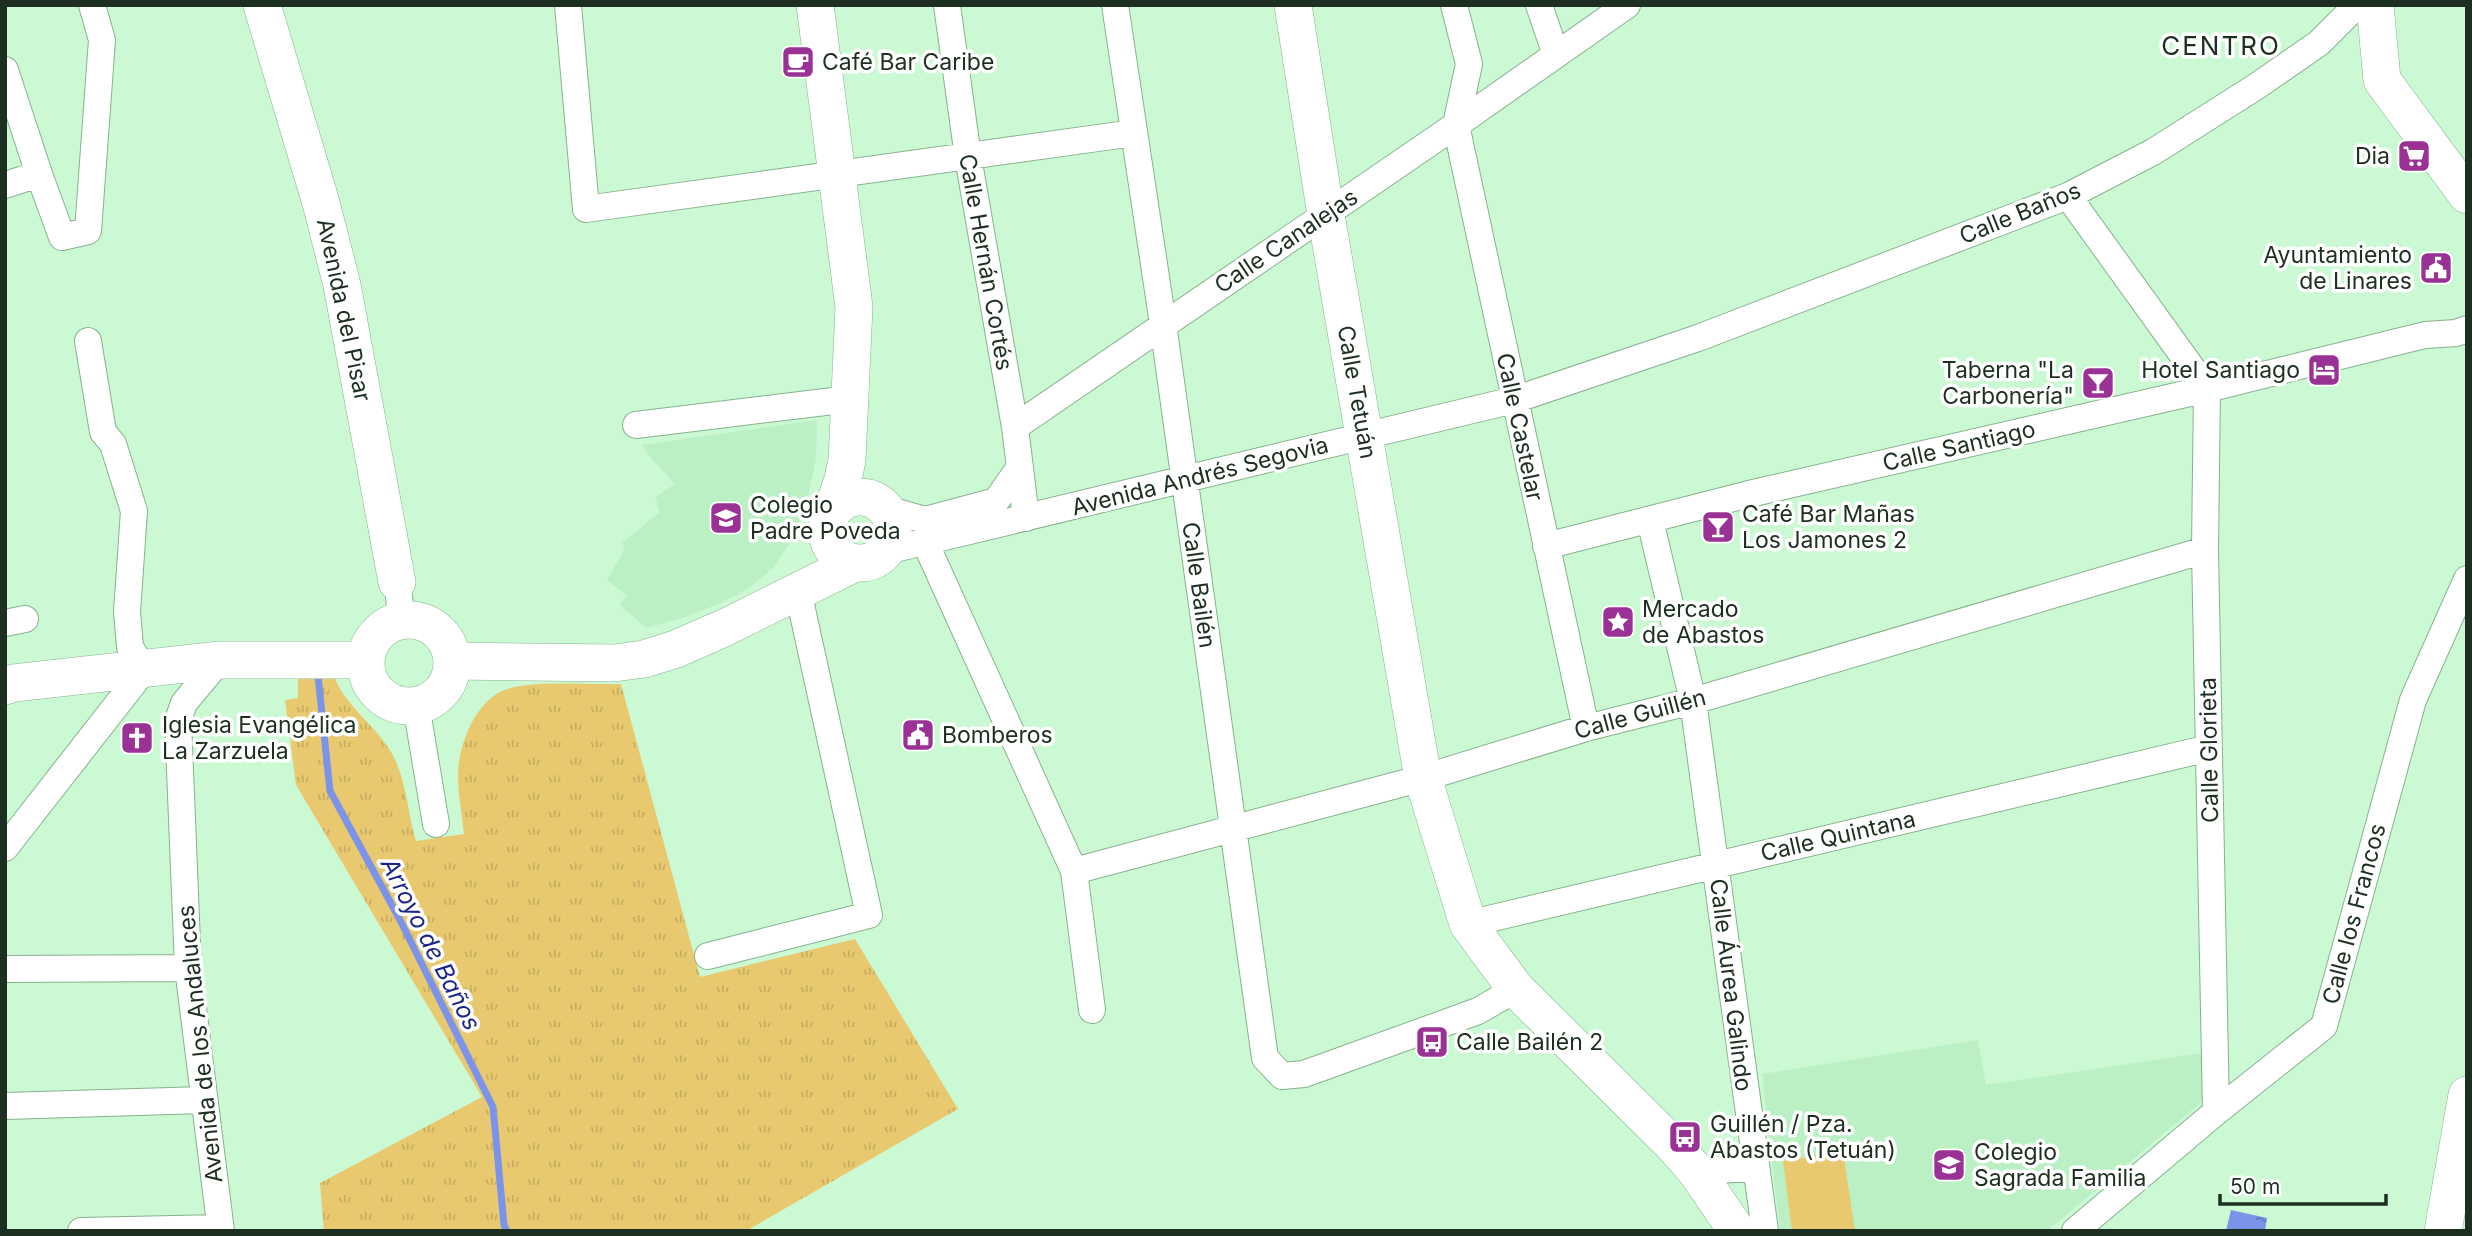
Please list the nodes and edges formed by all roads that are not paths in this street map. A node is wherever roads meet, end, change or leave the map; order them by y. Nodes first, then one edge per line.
1 (92, 5) edge
2 (262, 5) edge
3 (568, 5) edge
4 (815, 5) edge
5 (947, 5) edge
6 (1115, 5) edge
7 (1293, 5) edge
8 (1454, 5) edge
9 (1539, 5) edge
10 (1627, 5) edge
11 (2357, 5) edge
12 (2375, 5) edge
13 (1556, 55) junction
14 (5, 70) edge
15 (1456, 125) junction
16 (1134, 133) junction
17 (968, 157) junction
18 (39, 174) junction
19 (837, 174) junction
20 (5, 185) edge
21 (2467, 195) edge
22 (2068, 197) junction
23 (1326, 215) junction
24 (1163, 324) junction
25 (2463, 333) edge
26 (88, 341) dead end
27 (2207, 388) junction
28 (850, 399) junction
29 (1514, 400) junction
30 (636, 425) dead end
31 (1015, 427) junction
32 (1364, 435) junction
33 (848, 446) junction
34 (1020, 467) junction
35 (1184, 479) junction
36 (881, 505) junction
37 (1027, 518) junction
38 (829, 519) junction
39 (1650, 520) junction
40 (925, 542) junction
41 (1546, 546) junction
42 (2205, 550) junction
43 (871, 557) junction
44 (2467, 579) edge
45 (397, 582) joint
46 (786, 597) junction
47 (402, 620) junction
48 (220, 660) junction
49 (366, 660) junction
50 (452, 661) junction
51 (144, 670) junction
52 (5, 686) edge
53 (1693, 701) junction
54 (416, 705) junction
55 (1586, 728) junction
56 (2209, 748) junction
57 (1423, 778) junction
58 (436, 824) dead end
59 (1235, 830) junction
60 (5, 848) edge
61 (1716, 865) junction
62 (1074, 872) junction
63 (1468, 924) junction
64 (708, 956) dead end
65 (188, 968) junction
66 (5, 969) edge
67 (1516, 989) junction
68 (1092, 1010) dead end
69 (2467, 1095) edge
70 (204, 1100) junction
71 (5, 1106) edge
72 (2216, 1112) junction
73 (1755, 1168) junction
74 (1696, 1171) junction
75 (220, 1229) edge
76 (81, 1231) edge
77 (1737, 1231) edge
78 (1765, 1231) edge
79 (2075, 1231) edge
80 (2443, 1231) edge

1 - 18 street
2 - 45 street, Avenida del Pisar
3 - 19 street
4 - 19 street, Avenida Andrés Segovia
5 - 17 street, Calle Hernán Cortés
6 - 16 street, Calle Bailén
7 - 23 street, Calle Tetuán
8 - 15 street
9 - 13 street
10 - 13 street, Calle Canalejas
11 - 22 street, Calle Baños
12 - 21 street
13 - 15 street, Calle Canalejas
14 - 18 street
15 - 23 street, Calle Canalejas
15 - 29 street, Calle Castelar
16 - 17 street
16 - 24 street, Calle Bailén
17 - 19 street
17 - 31 street, Calle Hernán Cortés
18 - 20 street
19 - 28 street, Avenida Andrés Segovia
22 - 27 street
22 - 29 street, Calle Baños
23 - 24 street, Calle Canalejas
23 - 32 street, Calle Tetuán
24 - 31 street, Calle Canalejas
24 - 35 street, Calle Bailén
25 - 27 street, Calle Santiago
26 - 51 street
27 - 39 street, Calle Santiago
27 - 42 street, Calle Glorieta
28 - 30 street
28 - 33 street, Avenida Andrés Segovia
29 - 32 street, Avenida Andrés Segovia
29 - 41 street, Calle Castelar
31 - 34 street, Calle Hernán Cortés
32 - 35 street, Avenida Andrés Segovia
32 - 57 street, Calle Tetuán
33 - 36 street
33 - 38 street, Avenida Andrés Segovia
34 - 36 street
34 - 37 street, Calle Hernán Cortés
35 - 37 street, Avenida Andrés Segovia
35 - 59 street, Calle Bailén
36 - 38 street
36 - 43 street
37 - 40 street, Avenida Andrés Segovia
38 - 43 street
38 - 46 street, Avenida Andrés Segovia
39 - 41 street, Calle Santiago
39 - 53 street, Calle Áurea Galindo
40 - 43 street, Avenida Andrés Segovia
40 - 62 street
41 - 55 street, Calle Castelar
42 - 53 street, Calle Guillén
42 - 56 street, Calle Glorieta
43 - 46 street, Avenida Andrés Segovia
44 - 72 street, Calle los Francos
45 - 47 street, Avenida del Pisar
46 - 50 street, Avenida Andrés Segovia
46 - 64 street
47 - 49 street
47 - 50 street
48 - 49 street
48 - 51 street
48 - 65 street, Avenida de los Andaluces
49 - 54 street
50 - 54 street
51 - 52 street
51 - 60 street
53 - 55 street, Calle Guillén
53 - 61 street, Calle Áurea Galindo
54 - 58 street
55 - 57 street, Calle Guillén
56 - 61 street, Calle Quintana
56 - 72 street, Calle Glorieta
57 - 59 street, Calle Guillén
57 - 63 street, Calle Tetuán
59 - 62 street, Calle Guillén
59 - 67 street, Calle Bailén
61 - 63 street, Calle Quintana
61 - 73 street, Calle Áurea Galindo
62 - 68 street
63 - 67 street, Calle Tetuán
65 - 66 street
65 - 70 street, Avenida de los Andaluces
67 - 74 street, Calle Tetuán
69 - 80 street
70 - 71 street
70 - 75 street, Avenida de los Andaluces
72 - 79 street, Calle los Francos
73 - 74 street
73 - 78 street, Calle Áurea Galindo
74 - 77 street, Calle Tetuán
75 - 76 street

